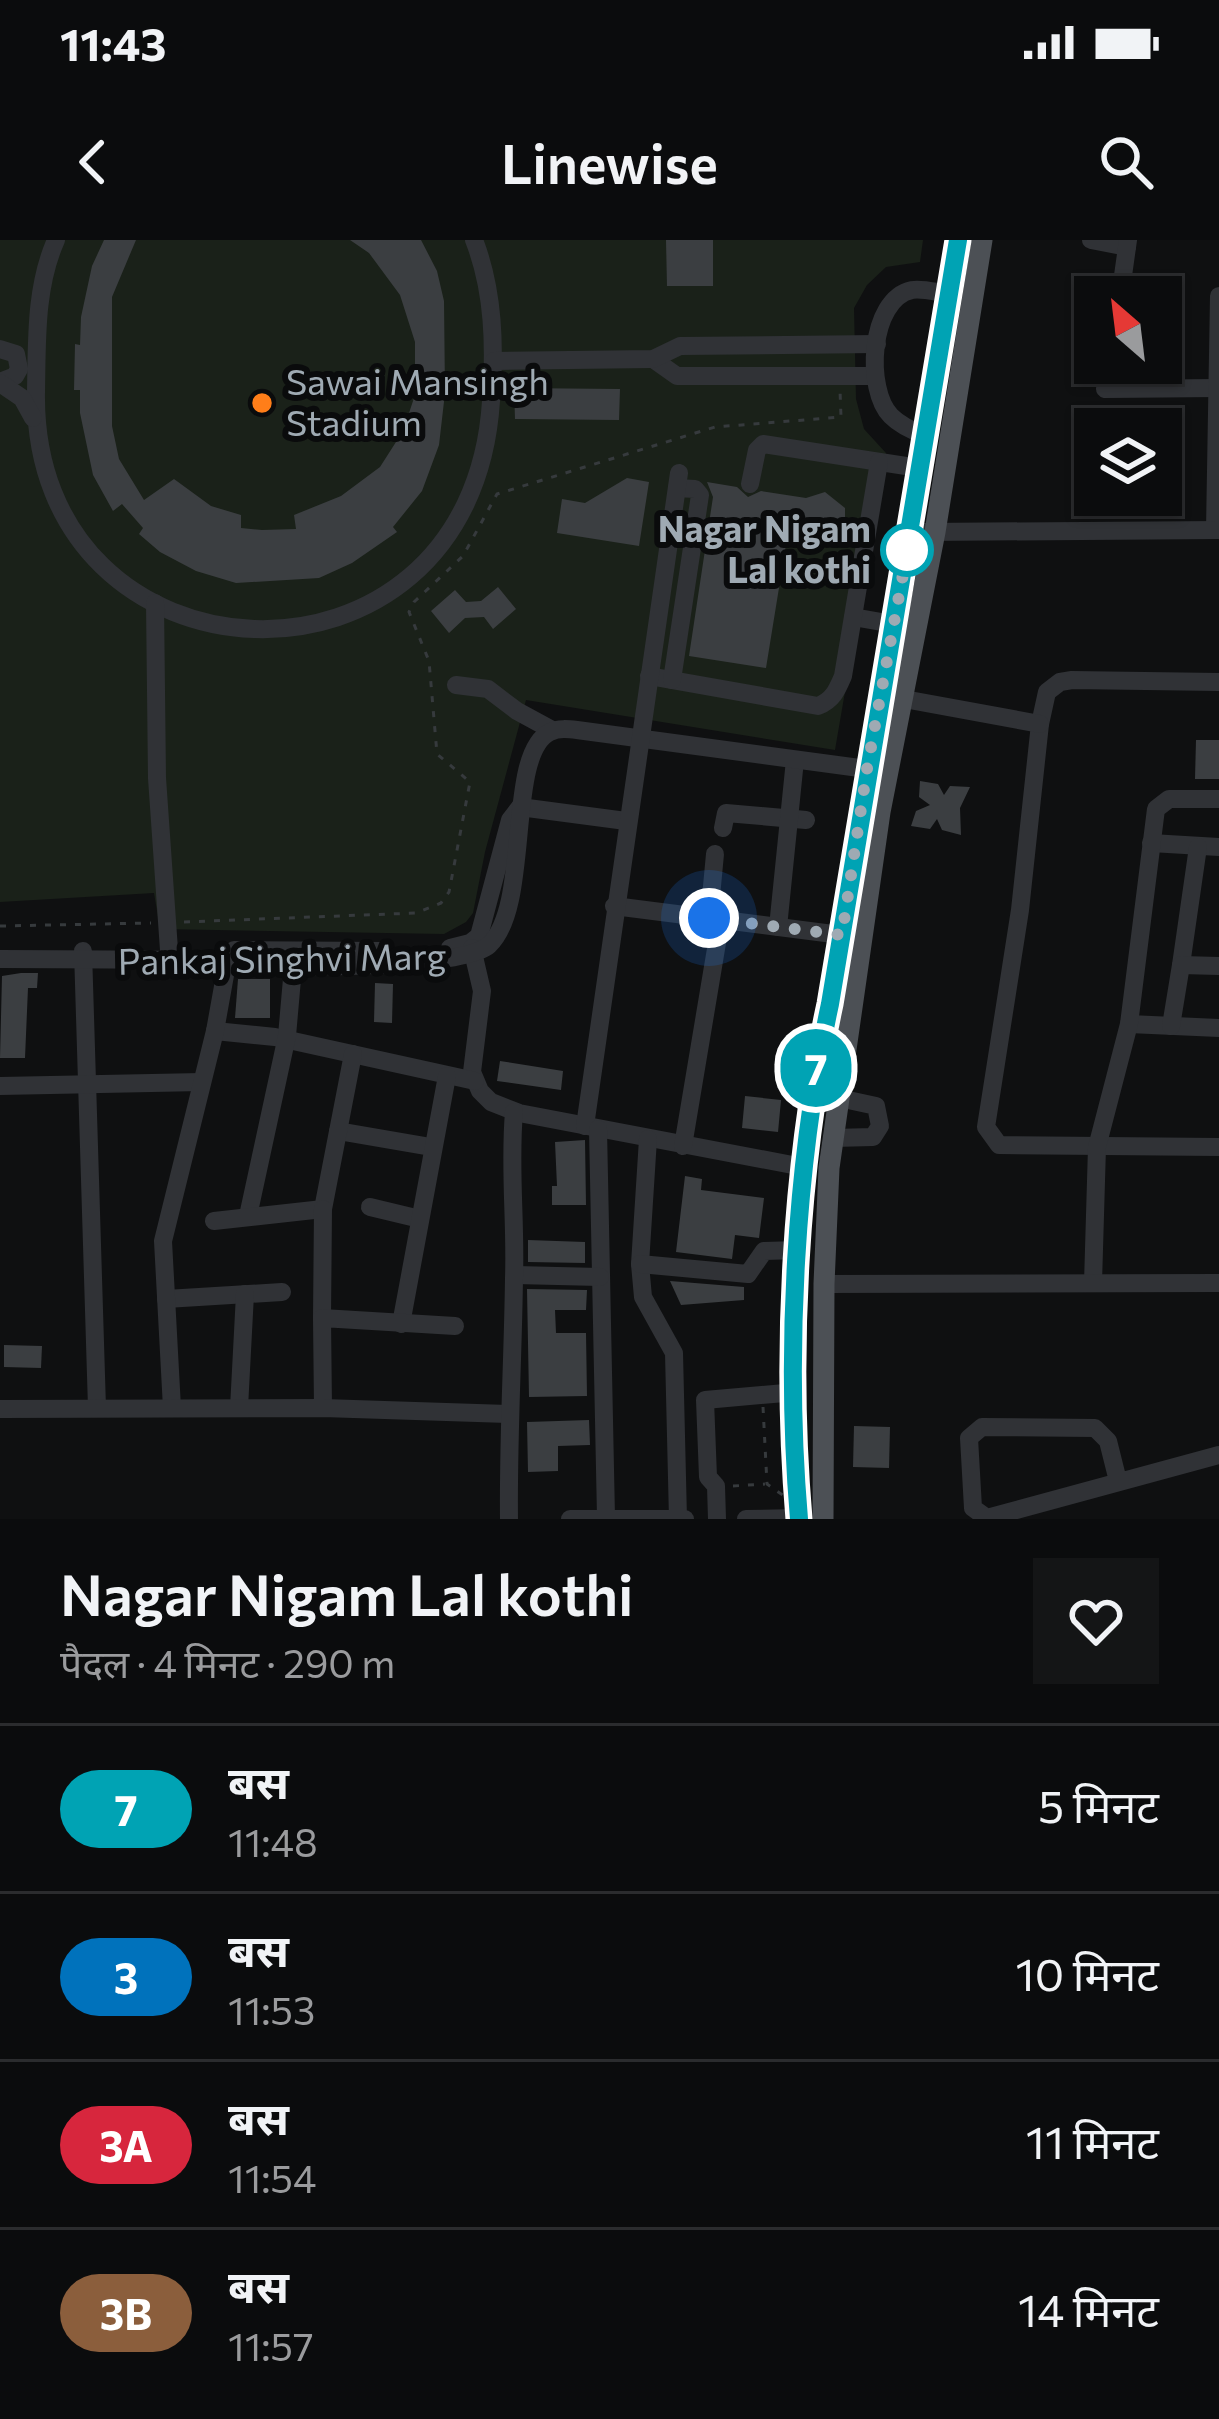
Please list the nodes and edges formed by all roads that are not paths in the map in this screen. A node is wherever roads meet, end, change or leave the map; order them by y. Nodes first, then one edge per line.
1 (56, 240) edge
2 (474, 240) edge
3 (958, 240) edge
4 (982, 240) edge
5 (1091, 240) edge
6 (1128, 244) edge
7 (1123, 276) edge
8 (950, 294) junction
9 (1219, 296) edge
10 (39, 308) junction
11 (877, 344) junction
12 (0, 349) edge
13 (653, 359) junction
14 (494, 361) junction
15 (875, 376) junction
16 (0, 382) edge
17 (1106, 384) edge
18 (1218, 388) edge
19 (38, 428) junction
20 (924, 435) junction
21 (879, 462) junction
22 (919, 468) junction
23 (750, 484) dead end
24 (1217, 530) edge
25 (910, 531) junction
26 (935, 532) junction
27 (155, 603) junction
28 (853, 617) junction
29 (893, 624) junction
30 (649, 676) junction
31 (672, 680) junction
32 (1219, 682) edge
33 (456, 685) dead end
34 (904, 699) junction
35 (1040, 724) junction
36 (552, 730) junction
37 (639, 740) junction
38 (795, 760) junction
39 (867, 769) junction
40 (1219, 799) edge
41 (520, 807) junction
42 (797, 820) junction
43 (626, 821) junction
44 (723, 828) dead end
45 (1151, 843) junction
46 (1209, 847) edge
47 (715, 854) dead end
48 (614, 906) junction
49 (715, 919) junction
50 (778, 927) junction
51 (842, 935) junction
52 (0, 949) edge
53 (472, 949) junction
54 (169, 950) junction
55 (229, 955) junction
56 (84, 956) junction
57 (293, 958) junction
58 (0, 959) edge
59 (1181, 965) junction
60 (1219, 966) edge
61 (1129, 1024) junction
62 (1171, 1026) junction
63 (1219, 1028) edge
64 (215, 1031) junction
65 (286, 1040) junction
66 (353, 1054) junction
67 (447, 1076) junction
68 (202, 1082) junction
69 (475, 1082) junction
70 (87, 1084) junction
71 (0, 1086) edge
72 (839, 1098) junction
73 (514, 1112) junction
74 (591, 1128) junction
75 (338, 1131) junction
76 (833, 1138) junction
77 (648, 1139) junction
78 (683, 1146) junction
79 (431, 1147) junction
80 (1097, 1147) junction
81 (1219, 1147) edge
82 (803, 1168) junction
83 (370, 1207) dead end
84 (323, 1209) junction
85 (248, 1216) junction
86 (420, 1219) junction
87 (214, 1221) dead end
88 (798, 1250) junction
89 (640, 1264) junction
90 (514, 1275) junction
91 (600, 1277) junction
92 (1093, 1283) junction
93 (1219, 1283) edge
94 (824, 1284) junction
95 (282, 1292) dead end
96 (245, 1294) junction
97 (166, 1299) junction
98 (322, 1318) junction
99 (401, 1324) junction
100 (455, 1326) dead end
101 (796, 1392) junction
102 (97, 1408) junction
103 (172, 1408) junction
104 (239, 1408) junction
105 (323, 1408) junction
106 (0, 1409) edge
107 (508, 1414) junction
108 (1219, 1455) edge
109 (1118, 1481) junction
110 (799, 1511) edge
111 (598, 1518) edge
112 (509, 1519) edge
113 (570, 1519) edge
114 (678, 1519) edge
115 (690, 1519) edge
116 (717, 1519) edge
117 (746, 1519) edge
118 (823, 1519) edge

1 - 10 street
2 - 14 street
3 - 8 main road
4 - 26 main road
5 - 6 street
6 - 7 street
8 - 11 street
8 - 20 main road
9 - 18 street
10 - 12 street
10 - 19 street
11 - 13 street
11 - 15 street
12 - 16 street
13 - 14 street
13 - 15 street
14 - 27 street
15 - 20 street
16 - 19 street
17 - 18 street
18 - 24 street
19 - 27 street
20 - 22 main road
21 - 22 street
21 - 23 street
21 - 28 street
22 - 25 main road
24 - 26 street
25 - 26 street
25 - 29 main road
26 - 34 main road
27 - 54 street
28 - 29 street
28 - 31 street
29 - 39 main road
30 - 31 street
30 - 31 street
30 - 37 street
32 - 35 street
33 - 36 street
34 - 35 street
34 - 72 main road
35 - 80 street
36 - 37 street
36 - 41 street, Pankaj Singhvi Marg
37 - 38 street
37 - 43 street
38 - 39 street
38 - 42 street
39 - 51 main road
40 - 45 street
41 - 43 street
41 - 53 street, Pankaj Singhvi Marg
42 - 44 street
42 - 50 street
43 - 48 street
45 - 46 street
45 - 61 street
46 - 59 street
47 - 49 street
48 - 49 street
48 - 74 street
49 - 50 street
49 - 78 street
50 - 51 street
51 - 82 main road
52 - 56 street, Pankaj Singhvi Marg
53 - 57 street, Pankaj Singhvi Marg
53 - 69 street
54 - 55 street, Pankaj Singhvi Marg
54 - 56 street, Pankaj Singhvi Marg
55 - 56 street, Pankaj Singhvi Marg
55 - 57 street, Pankaj Singhvi Marg
55 - 64 street
56 - 58 street, Pankaj Singhvi Marg
56 - 70 street
57 - 65 street
59 - 60 street
59 - 62 street
61 - 62 street
61 - 80 street
62 - 63 street
64 - 65 street
64 - 68 street
65 - 66 street
65 - 85 street
66 - 67 street
66 - 75 street
67 - 69 street
67 - 79 street
68 - 70 street
68 - 97 street
69 - 73 street
70 - 71 street
70 - 102 street
72 - 76 main road
72 - 76 street
73 - 74 street
73 - 90 street
74 - 77 street
74 - 91 street
75 - 79 street
75 - 84 street
76 - 94 main road
77 - 78 street
77 - 89 street
78 - 82 street
79 - 86 street
80 - 81 street
80 - 92 street
82 - 88 main road
83 - 86 street
84 - 85 street
84 - 98 street
85 - 87 street
86 - 99 street
88 - 89 street
88 - 101 main road
89 - 114 street
90 - 91 street
90 - 107 street
91 - 111 street
92 - 93 street
92 - 94 street
94 - 118 main road
95 - 96 street
96 - 97 street
96 - 104 street
97 - 103 street
98 - 99 street
98 - 105 street
99 - 100 street
101 - 110 main road
101 - 116 street
102 - 103 street
102 - 106 street
103 - 104 street
104 - 105 street
105 - 107 street
107 - 112 street
108 - 109 street
109 - 109 street
110 - 117 street
111 - 113 street
111 - 114 street
114 - 115 street

